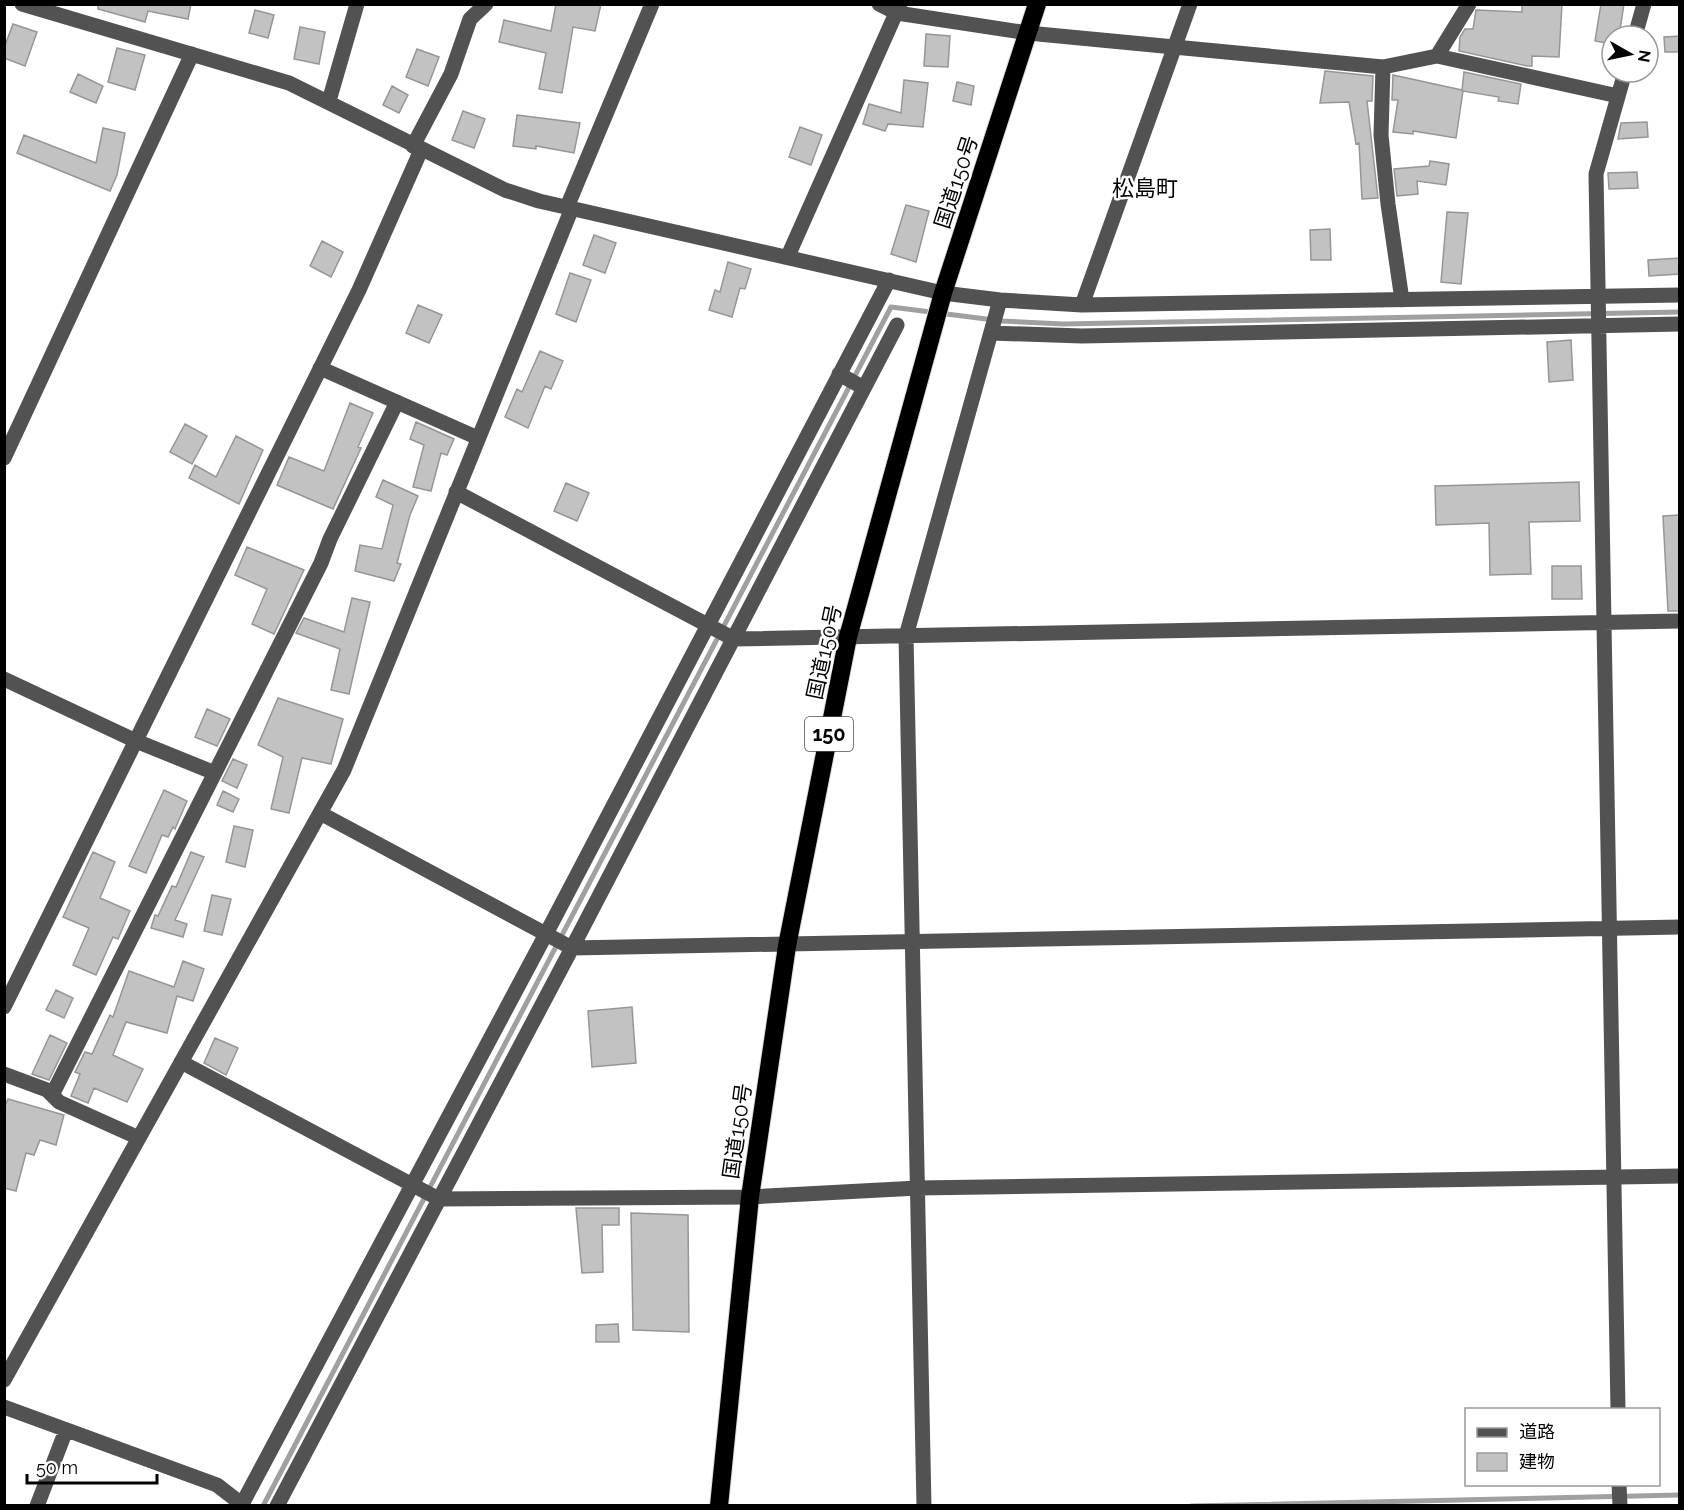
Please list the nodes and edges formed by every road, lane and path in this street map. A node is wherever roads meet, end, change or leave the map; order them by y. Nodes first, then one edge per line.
1 (22, 4) edge
2 (357, 4) edge
3 (486, 4) edge
4 (652, 4) edge
5 (879, 4) edge
6 (1036, 4) edge
7 (1190, 4) edge
8 (1469, 4) edge
9 (1644, 4) edge
10 (44, 7) edge
11 (899, 9) edge
12 (1638, 24) edge
13 (1028, 33) junction
14 (1175, 47) junction
15 (192, 54) junction
16 (1437, 56) junction
17 (1383, 67) junction
18 (1622, 84) edge
19 (1618, 96) junction
20 (330, 101) junction
21 (417, 148) junction
22 (570, 208) junction
23 (788, 256) junction
24 (889, 280) junction
25 (943, 293) junction
26 (1680, 295) edge
27 (1000, 300) junction
28 (1402, 300) junction
29 (1082, 305) junction
30 (1599, 312) junction
31 (1680, 324) edge
32 (897, 325) dead end
33 (991, 333) junction
34 (320, 368) junction
35 (839, 374) junction
36 (864, 388) junction
37 (397, 402) junction
38 (478, 438) junction
39 (4, 458) edge
40 (456, 492) junction
41 (1680, 621) edge
42 (1603, 622) junction
43 (707, 625) junction
44 (906, 636) junction
45 (849, 637) junction
46 (734, 639) junction
47 (4, 679) edge
48 (136, 741) junction
49 (215, 773) junction
50 (320, 813) junction
51 (1680, 927) edge
52 (1609, 928) junction
53 (546, 934) junction
54 (912, 943) junction
55 (787, 945) junction
56 (572, 948) junction
57 (4, 1007) edge
58 (181, 1062) junction
59 (4, 1074) edge
60 (52, 1095) junction
61 (139, 1138) junction
62 (1680, 1176) edge
63 (1614, 1178) junction
64 (412, 1184) junction
65 (918, 1188) junction
66 (750, 1197) junction
67 (439, 1198) junction
68 (4, 1380) edge
69 (4, 1407) edge
70 (1618, 1408) edge
71 (66, 1430) junction
72 (1619, 1486) edge
73 (242, 1505) edge
74 (37, 1506) edge
75 (277, 1506) edge
76 (719, 1506) edge
77 (924, 1506) edge
78 (1620, 1506) edge

1 - 10 street
2 - 20 street
3 - 21 street
4 - 22 street
5 - 11 street
6 - 13 highway, 国道150号 / 150
7 - 14 street
8 - 16 street
9 - 12 street
10 - 15 street
11 - 13 street
11 - 23 street
13 - 14 street
13 - 25 highway, 国道150号 / 150
14 - 17 street
14 - 29 street
15 - 20 street
15 - 39 street
16 - 17 street
16 - 19 street
17 - 28 street
18 - 19 street
19 - 30 street
20 - 21 street
21 - 22 street
21 - 34 street
22 - 23 street
22 - 38 street
23 - 24 street
24 - 25 street
24 - 35 street
25 - 27 street
25 - 45 highway, 国道150号 / 150
26 - 30 street
27 - 29 street
27 - 33 street
28 - 29 street
28 - 30 street
30 - 31 street
30 - 33 street
30 - 42 street
32 - 36 street
33 - 44 street
34 - 37 street
34 - 48 street
35 - 36 street
35 - 43 street
36 - 46 street
37 - 38 street
37 - 49 street
38 - 40 street
40 - 43 street
40 - 50 street
41 - 42 street
42 - 44 street
42 - 52 street
43 - 46 street
43 - 53 street
44 - 45 street
44 - 54 street
45 - 46 street
45 - 55 highway, 国道150号 / 150
46 - 56 street
47 - 48 street
48 - 49 street
48 - 57 street
49 - 60 street
50 - 53 street
50 - 58 street
51 - 52 street
52 - 54 street
52 - 63 street
53 - 56 street
53 - 64 street
54 - 55 street
54 - 65 street
55 - 56 street
55 - 66 highway, 国道150号 / 150
56 - 67 street
58 - 61 street
58 - 64 street
59 - 60 street
60 - 61 street
61 - 68 street
62 - 63 street
63 - 65 street
63 - 70 street
64 - 67 street
64 - 73 street
65 - 66 street
65 - 77 street
66 - 67 street
66 - 76 highway, 国道150号 / 150
67 - 75 street
69 - 71 street
71 - 73 street
71 - 74 street
72 - 78 street

